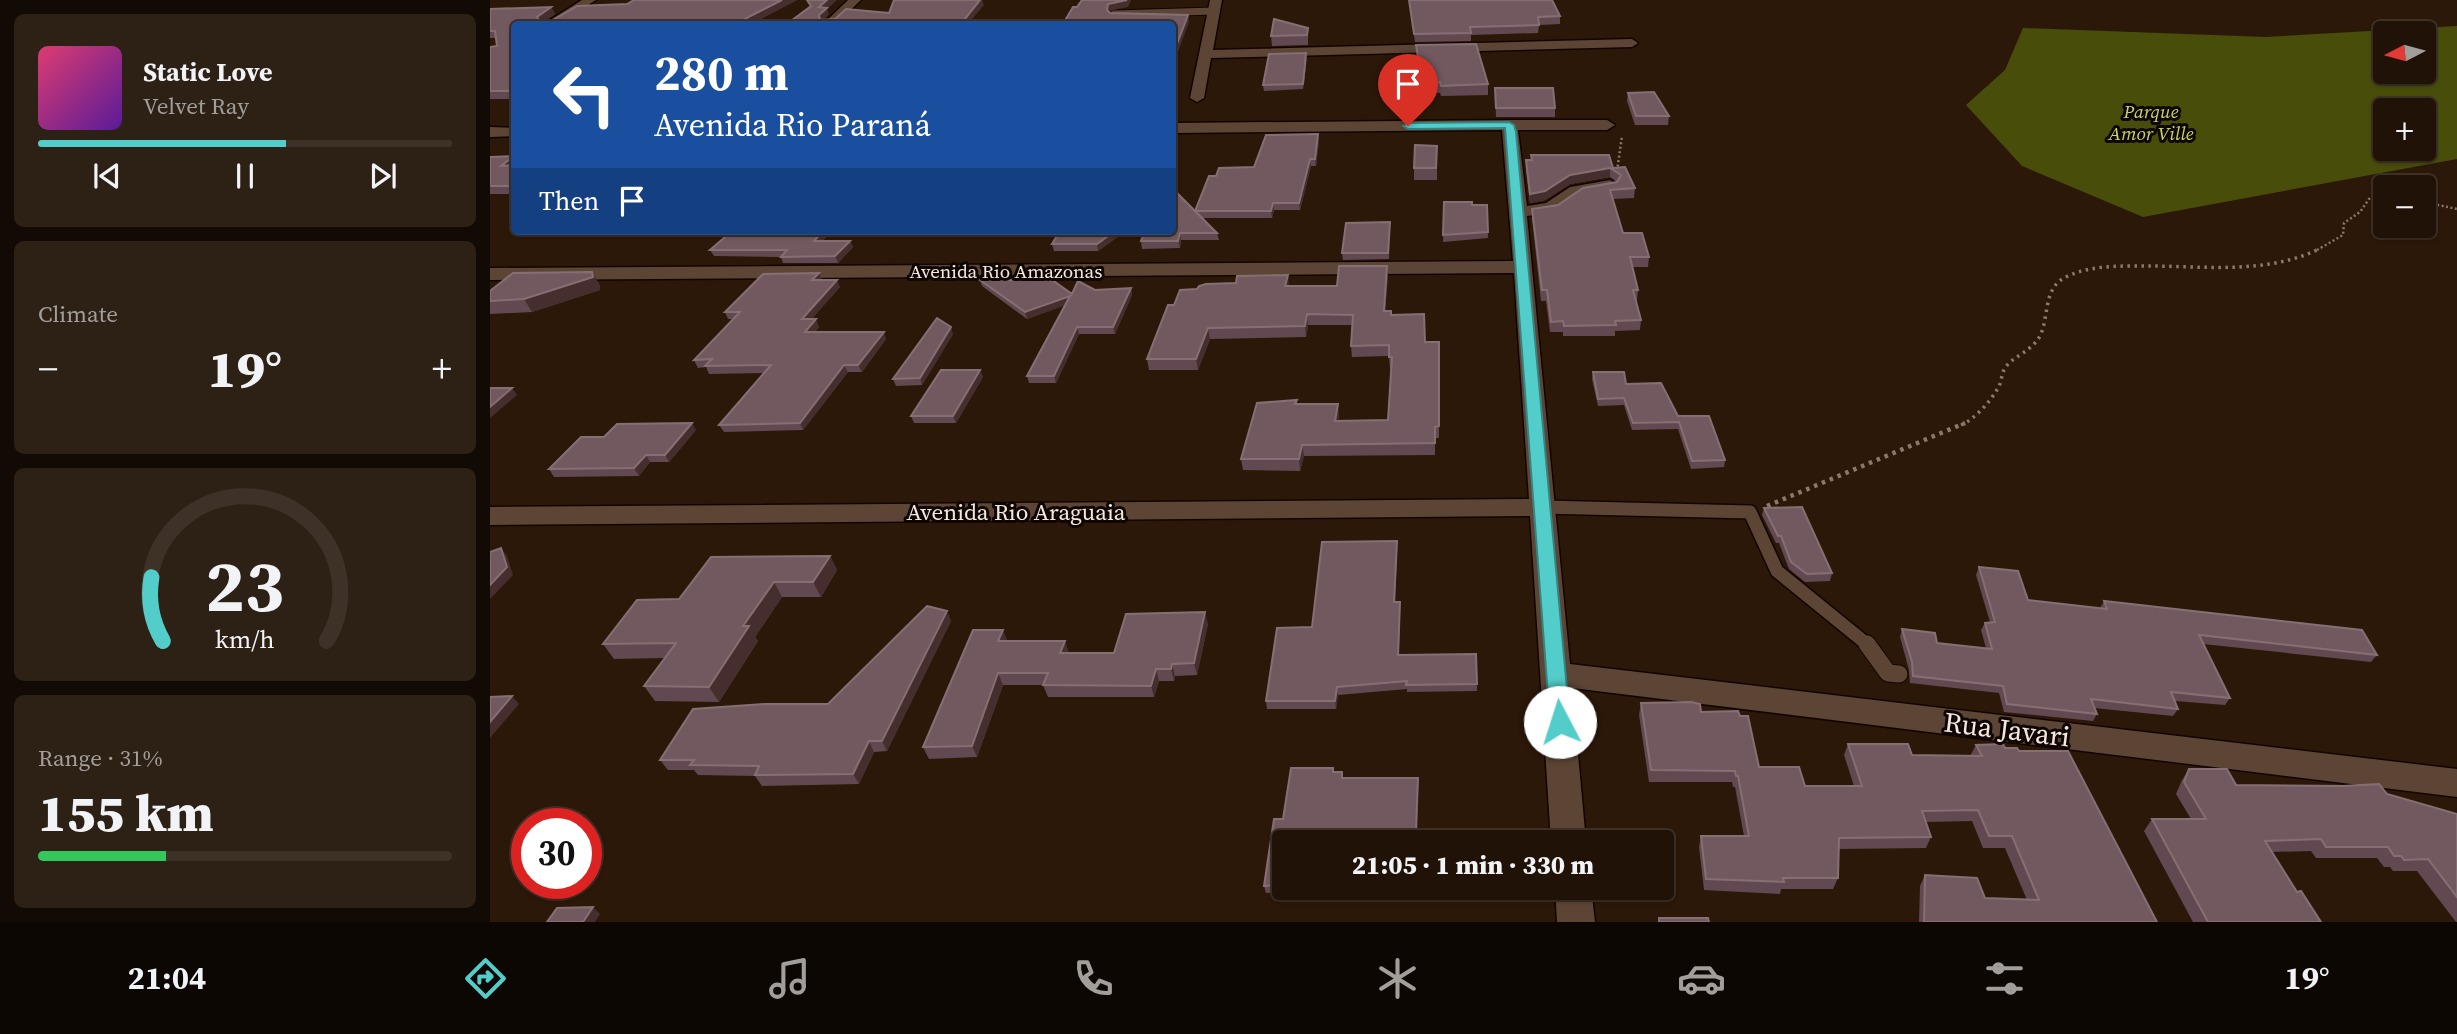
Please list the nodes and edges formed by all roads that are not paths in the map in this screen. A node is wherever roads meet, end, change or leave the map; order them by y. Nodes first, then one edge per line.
1 (590, 0) edge
2 (855, 0) edge
3 (1215, 5) edge
4 (1114, 14) edge
5 (554, 21) edge
6 (832, 21) edge
7 (1632, 43) dead end
8 (1206, 54) junction
9 (1197, 98) dead end
10 (1509, 125) junction
11 (1607, 125) road end
12 (1176, 128) edge
13 (490, 132) edge
14 (511, 132) edge
15 (1610, 185) edge
16 (1518, 212) junction
17 (1522, 267) junction
18 (490, 274) edge
19 (1542, 508) junction
20 (490, 516) edge
21 (1556, 674) junction
22 (1899, 674) dead end
23 (2457, 783) edge
24 (1568, 830) edge
25 (1574, 900) edge
26 (1576, 922) edge

1 - 5 street
2 - 6 street
3 - 4 lane
3 - 8 street
7 - 8 street
8 - 9 street
10 - 11 street
10 - 12 street
10 - 16 street
13 - 14 street
15 - 16 street
16 - 17 street
17 - 18 street, Avenida Rio Amazonas
17 - 19 street
19 - 20 street, Avenida Rio Araguaia
19 - 21 street
19 - 22 lane
21 - 23 street, Rua Javari
21 - 24 street
25 - 26 street

